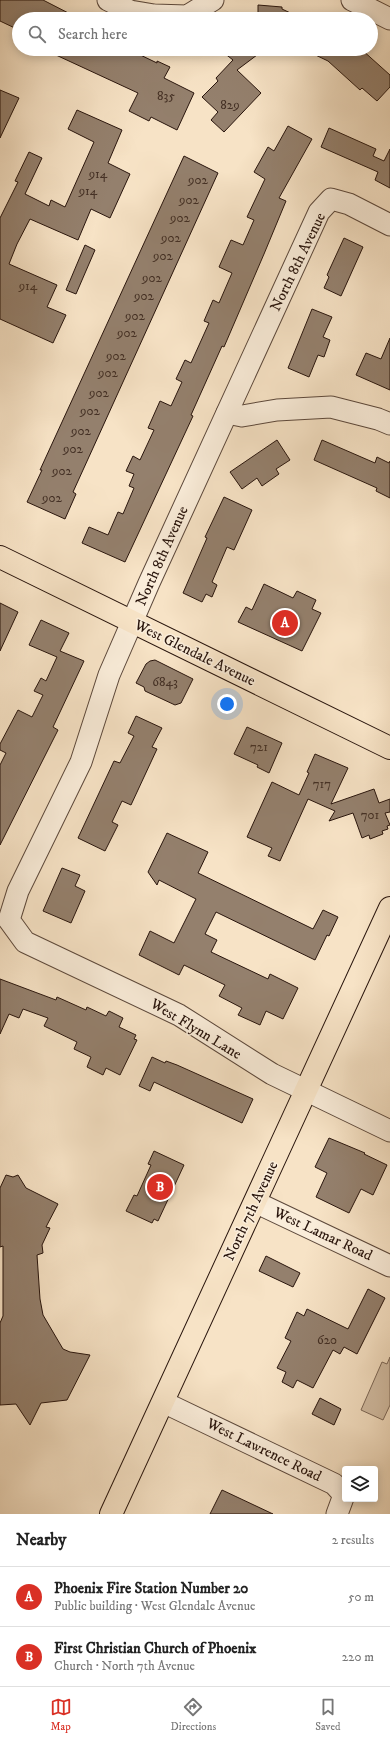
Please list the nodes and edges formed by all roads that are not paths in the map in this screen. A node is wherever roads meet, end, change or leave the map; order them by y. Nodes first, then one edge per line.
1 (108, 0) edge
2 (213, 0) edge
3 (352, 0) edge
4 (136, 12) edge
5 (195, 12) edge
6 (376, 12) edge
7 (378, 13) edge
8 (390, 19) edge
9 (390, 225) edge
10 (227, 413) junction
11 (390, 424) edge
12 (0, 557) edge
13 (132, 622) junction
14 (390, 748) edge
15 (390, 908) edge
16 (9, 920) joint
17 (306, 1091) junction
18 (390, 1131) edge
19 (255, 1202) junction
20 (390, 1266) edge
21 (163, 1402) junction
22 (111, 1514) edge
23 (336, 1514) edge

1 - 4 street
2 - 5 street
3 - 6 street
7 - 8 street
9 - 10 street, North 8th Avenue
10 - 11 street
10 - 13 street, North 8th Avenue
12 - 13 main road, West Glendale Avenue
13 - 14 main road, West Glendale Avenue
13 - 16 street, North 8th Avenue
15 - 17 main road, North 7th Avenue
16 - 17 street, West Flynn Lane
17 - 18 street, West Flynn Lane
17 - 19 main road, North 7th Avenue
19 - 20 street, West Lamar Road
19 - 21 main road, North 7th Avenue
21 - 22 main road, North 7th Avenue
21 - 23 street, West Lawrence Road

